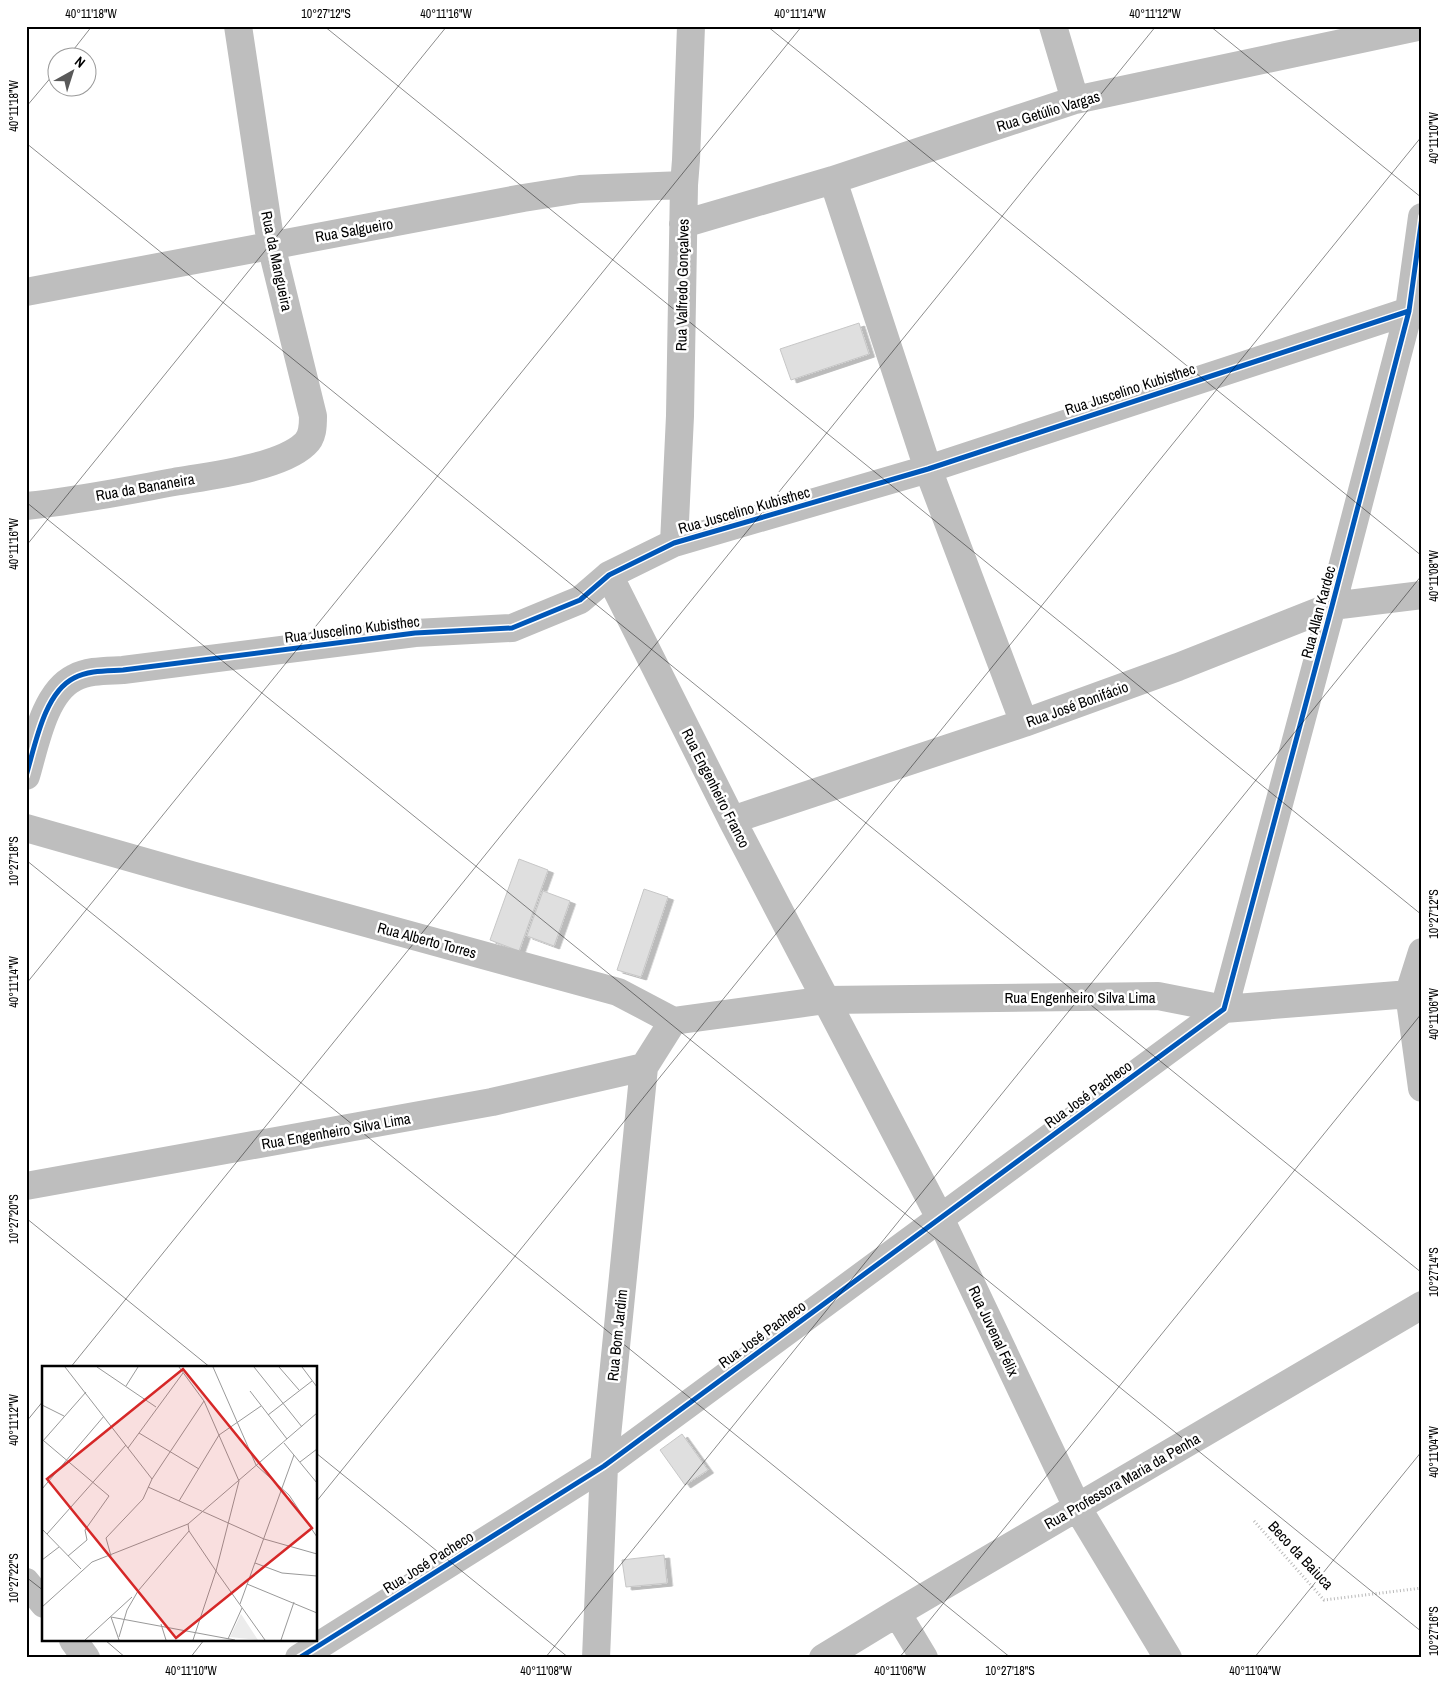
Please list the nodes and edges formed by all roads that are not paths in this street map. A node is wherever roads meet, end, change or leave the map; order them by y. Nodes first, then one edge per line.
1 (238, 26) edge
2 (691, 26) edge
3 (1053, 26) edge
4 (1422, 26) edge
5 (1075, 100) junction
6 (834, 180) junction
7 (684, 185) junction
8 (1422, 217) edge
9 (683, 224) junction
10 (271, 245) junction
11 (26, 292) edge
12 (1409, 311) junction
13 (262, 465) joint
14 (928, 469) junction
15 (26, 506) edge
16 (674, 543) junction
17 (609, 575) junction
18 (1422, 595) edge
19 (1332, 606) junction
20 (1024, 723) junction
21 (26, 776) edge
22 (732, 820) junction
23 (26, 828) edge
24 (1422, 952) edge
25 (1415, 994) edge
26 (826, 1000) junction
27 (1224, 1009) junction
28 (673, 1021) junction
29 (644, 1067) junction
30 (1422, 1088) edge
31 (26, 1186) edge
32 (940, 1218) junction
33 (1422, 1305) edge
34 (604, 1466) junction
35 (1077, 1507) junction
36 (26, 1582) edge
37 (42, 1602) edge
38 (897, 1613) junction
39 (74, 1642) edge
40 (86, 1658) edge
41 (299, 1658) edge
42 (596, 1658) edge
43 (823, 1658) edge
44 (924, 1658) edge
45 (1168, 1658) edge

1 - 10 street, Rua da Mangueira
2 - 7 street, Rua Valfredo Gonçalves
3 - 5 street
4 - 5 street, Rua Getúlio Vargas
5 - 6 street, Rua Getúlio Vargas
6 - 9 street, Rua Getúlio Vargas
6 - 14 street
7 - 9 street, Rua Valfredo Gonçalves
7 - 10 street, Rua Salgueiro
8 - 12 street, Rua Allan Kardec
9 - 16 street, Rua Valfredo Gonçalves
10 - 11 street, Rua Salgueiro
10 - 13 street, Rua da Mangueira
12 - 14 street, Rua Juscelino Kubisthec
12 - 19 street, Rua Allan Kardec
13 - 15 street, Rua da Bananeira
14 - 16 street, Rua Juscelino Kubisthec
14 - 20 street
16 - 17 street, Rua Juscelino Kubisthec
17 - 21 street, Rua Juscelino Kubisthec
17 - 22 street, Rua Engenheiro Franco
18 - 19 street, Rua José Bonifácio
19 - 20 street, Rua José Bonifácio
19 - 27 street, Rua Allan Kardec
20 - 22 street, Rua José Bonifácio
22 - 26 street, Rua Engenheiro Franco
23 - 28 street, Rua Alberto Torres
24 - 25 street
25 - 27 street, Rua Engenheiro Silva Lima
25 - 30 street
26 - 27 street, Rua Engenheiro Silva Lima
26 - 28 street
26 - 32 street, Rua Juvenal Félix
27 - 32 street, Rua José Pacheco
28 - 29 street, Rua Bom Jardim
29 - 31 street, Rua Engenheiro Silva Lima
29 - 34 street, Rua Bom Jardim
32 - 34 street, Rua José Pacheco
32 - 35 street, Rua Juvenal Félix
33 - 35 street, Rua Professora Maria da Penha
34 - 41 street, Rua José Pacheco
34 - 42 street, Rua Bom Jardim
35 - 38 street, Rua Professora Maria da Penha
35 - 45 street, Rua Juvenal Félix
36 - 37 street
38 - 43 street, Rua Professora Maria da Penha
38 - 44 street
39 - 40 street

